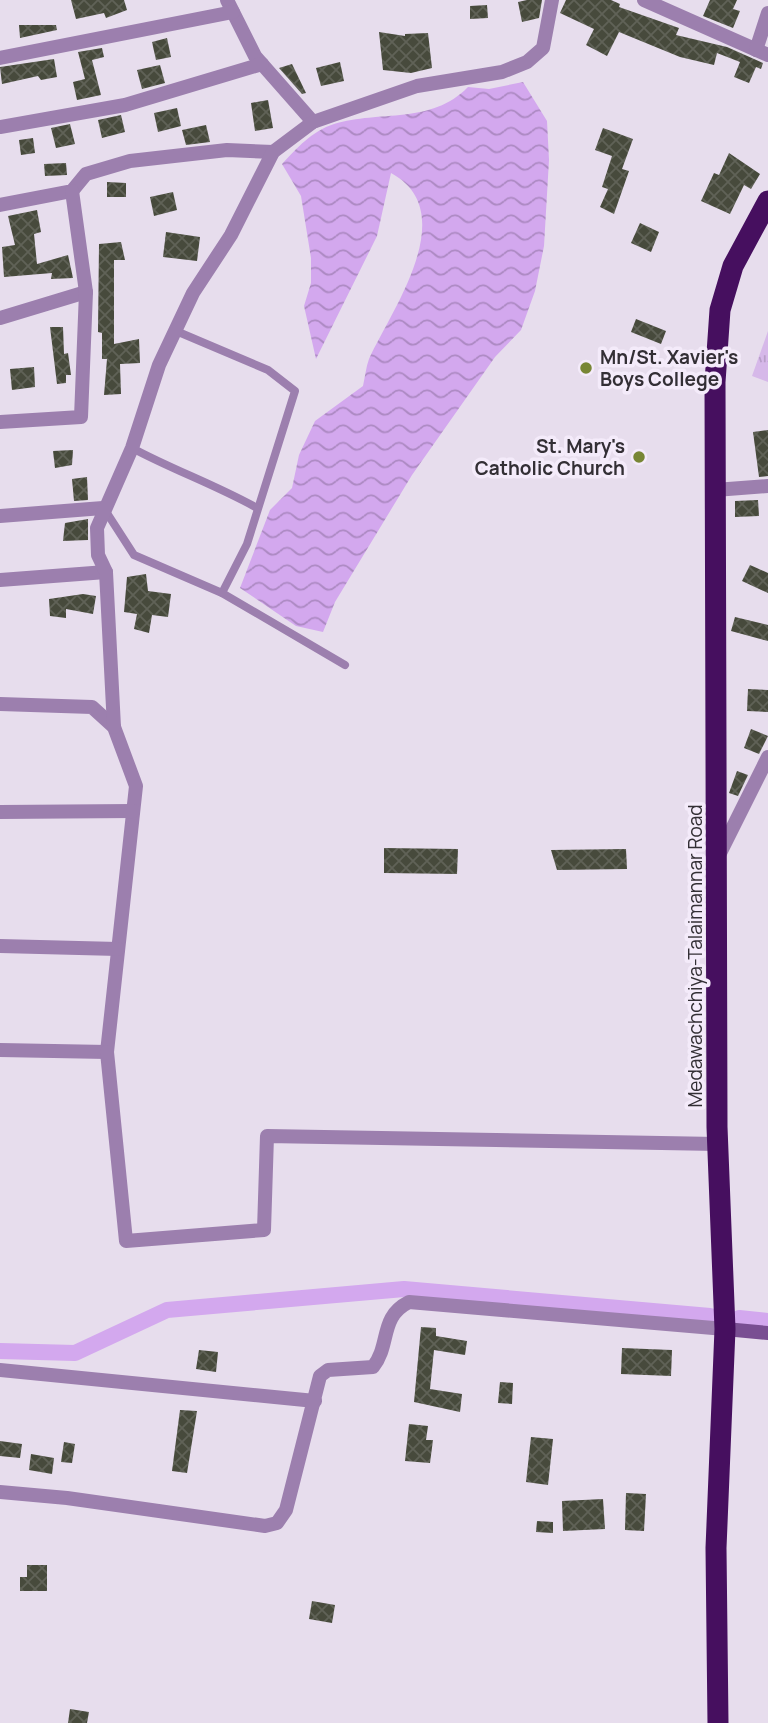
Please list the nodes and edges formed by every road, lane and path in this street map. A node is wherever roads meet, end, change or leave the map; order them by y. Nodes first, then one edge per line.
1 (552, 0) edge
2 (644, 0) edge
3 (230, 6) edge
4 (768, 13) edge
5 (762, 52) edge
6 (0, 58) edge
7 (262, 64) junction
8 (313, 122) junction
9 (0, 127) edge
10 (273, 152) junction
11 (72, 191) junction
12 (768, 201) edge
13 (0, 205) edge
14 (86, 292) junction
15 (0, 318) edge
16 (176, 331) junction
17 (0, 422) edge
18 (132, 448) junction
19 (768, 486) edge
20 (715, 490) junction
21 (103, 508) junction
22 (257, 508) junction
23 (0, 516) edge
24 (106, 572) junction
25 (0, 580) edge
26 (222, 593) junction
27 (345, 665) dead end
28 (0, 704) edge
29 (114, 727) junction
30 (768, 757) edge
31 (133, 811) junction
32 (0, 812) edge
33 (719, 855) junction
34 (0, 946) edge
35 (118, 949) junction
36 (0, 1050) edge
37 (107, 1052) junction
38 (718, 1144) junction
39 (725, 1329) junction
40 (768, 1333) edge
41 (0, 1370) edge
42 (315, 1401) junction
43 (0, 1492) edge
44 (718, 1723) edge

1 - 8 street
2 - 5 street
3 - 6 street
3 - 7 street
4 - 5 street
7 - 8 street
7 - 9 street
8 - 10 street
10 - 11 street
10 - 16 street
11 - 13 street
11 - 14 street
12 - 20 highway, Medawachchiya-Talaimannar Road
14 - 15 street
14 - 17 street
16 - 18 street
16 - 22 lane
18 - 21 street
18 - 22 lane
19 - 20 street
20 - 33 highway, Medawachchiya-Talaimannar Road
21 - 23 street
21 - 24 street
21 - 26 lane
22 - 26 lane
24 - 25 street
24 - 29 street
26 - 27 lane
28 - 29 street
29 - 31 street
30 - 33 street
31 - 32 street
31 - 35 street
33 - 38 highway, Medawachchiya-Talaimannar Road
34 - 35 street
35 - 37 street
36 - 37 street
37 - 38 street
38 - 39 highway, Medawachchiya-Talaimannar Road
39 - 40 street
39 - 42 street
39 - 44 highway, Medawachchiya-Talaimannar Road
41 - 42 street
42 - 43 street

